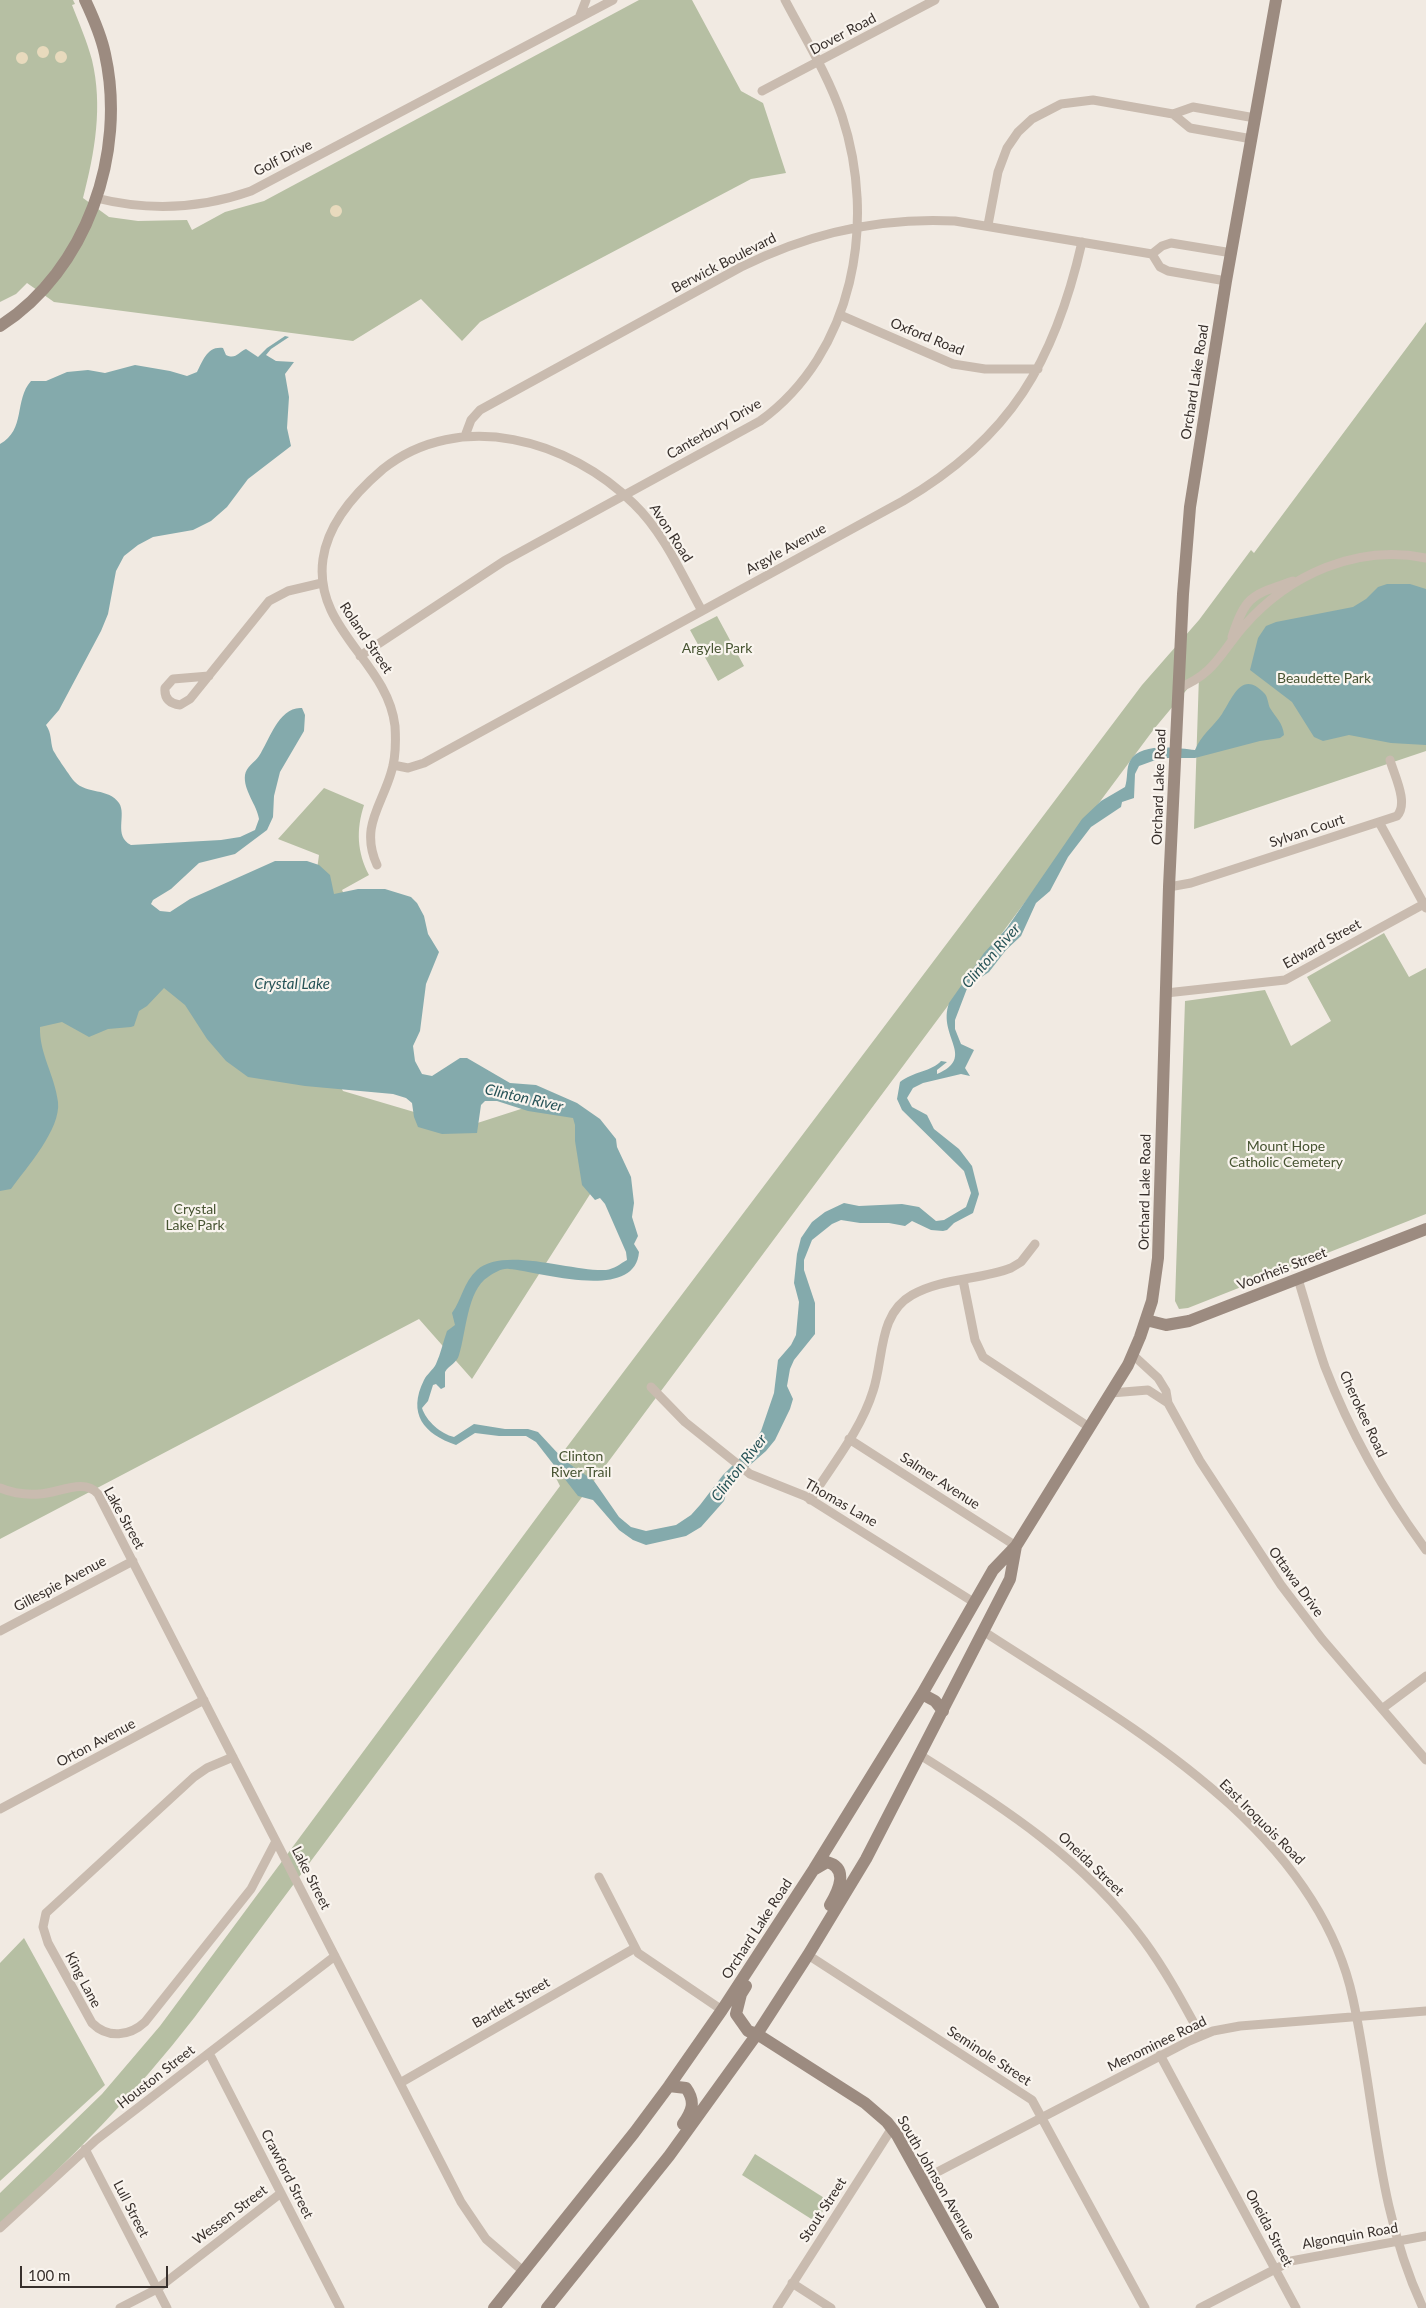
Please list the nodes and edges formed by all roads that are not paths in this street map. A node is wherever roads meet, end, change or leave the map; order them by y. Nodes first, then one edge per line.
1 (85, 0) edge
2 (586, 0) edge
3 (613, 0) edge
4 (785, 0) edge
5 (935, 0) edge
6 (1276, 0) edge
7 (578, 18) junction
8 (818, 62) junction
9 (762, 91) dead end
10 (1173, 114) junction
11 (1255, 118) junction
12 (1252, 139) junction
13 (96, 198) junction
14 (988, 225) junction
15 (857, 226) junction
16 (1082, 242) junction
17 (1232, 253) junction
18 (1152, 254) junction
19 (1226, 282) junction
20 (840, 315) junction
21 (0, 326) edge
22 (1038, 369) junction
23 (465, 436) junction
24 (624, 494) junction
25 (1426, 558) edge
26 (1307, 576) junction
27 (322, 583) junction
28 (702, 612) junction
29 (1231, 643) junction
30 (360, 656) junction
31 (208, 676) junction
32 (1178, 688) junction
33 (1390, 760) dead end
34 (393, 765) junction
35 (1379, 822) junction
36 (377, 866) dead end
37 (1169, 887) junction
38 (1425, 906) edge
39 (1166, 993) junction
40 (1425, 1232) edge
41 (1035, 1244) dead end
42 (1298, 1279) junction
43 (963, 1280) junction
44 (1146, 1320) junction
45 (1133, 1355) junction
46 (650, 1388) dead end
47 (1111, 1393) junction
48 (1168, 1403) junction
49 (1089, 1427) junction
50 (849, 1439) junction
51 (0, 1488) edge
52 (810, 1500) junction
53 (1016, 1546) junction
54 (1426, 1550) edge
55 (133, 1561) junction
56 (975, 1603) junction
57 (0, 1631) edge
58 (983, 1631) junction
59 (1426, 1676) edge
60 (922, 1694) junction
61 (204, 1700) junction
62 (1383, 1708) junction
63 (943, 1711) junction
64 (920, 1755) junction
65 (233, 1757) junction
66 (1426, 1760) edge
67 (0, 1809) edge
68 (276, 1841) junction
69 (814, 1869) junction
70 (599, 1877) dead end
71 (797, 1896) junction
72 (635, 1948) junction
73 (808, 1955) junction
74 (335, 1956) junction
75 (722, 2010) junction
76 (1426, 2011) edge
77 (1357, 2018) junction
78 (757, 2034) junction
79 (1201, 2036) junction
80 (209, 2053) junction
81 (1160, 2055) junction
82 (400, 2082) junction
83 (669, 2086) junction
84 (1042, 2117) junction
85 (892, 2128) junction
86 (85, 2149) junction
87 (922, 2180) junction
88 (281, 2193) junction
89 (619, 2220) junction
90 (0, 2228) edge
91 (1426, 2236) edge
92 (1397, 2241) junction
93 (1274, 2268) junction
94 (523, 2271) junction
95 (792, 2283) junction
96 (156, 2289) junction
97 (552, 2306) edge
98 (120, 2308) edge
99 (166, 2308) edge
100 (340, 2308) edge
101 (494, 2308) edge
102 (777, 2308) edge
103 (831, 2308) edge
104 (993, 2308) edge
105 (1145, 2308) edge
106 (1200, 2308) edge
107 (1296, 2308) edge
108 (1423, 2308) edge

1 - 13 main road
2 - 7 street
3 - 7 street, Golf Drive
4 - 8 street, Canterbury Drive
5 - 8 street, Dover Road
6 - 11 main road, Orchard Lake Road
7 - 13 street, Golf Drive
8 - 9 street, Dover Road
8 - 15 street, Canterbury Drive
10 - 11 street
10 - 12 street
10 - 14 street
11 - 12 main road, Orchard Lake Road
12 - 17 main road, Orchard Lake Road
13 - 21 main road
14 - 15 street, Berwick Boulevard
14 - 16 street, Berwick Boulevard
15 - 20 street, Canterbury Drive
15 - 23 street, Berwick Boulevard
16 - 18 street, Berwick Boulevard
16 - 22 street, Argyle Avenue
17 - 18 street
17 - 19 main road, Orchard Lake Road
18 - 19 street
19 - 32 main road, Orchard Lake Road
20 - 22 street, Oxford Road
20 - 24 street, Canterbury Drive
22 - 28 street, Argyle Avenue
23 - 24 street, Avon Road
23 - 27 street, Roland Street
24 - 28 street, Avon Road
24 - 30 street, Canterbury Drive
25 - 26 street
26 - 29 street
26 - 29 street
27 - 30 street, Roland Street
27 - 31 street
28 - 34 street, Argyle Avenue
29 - 32 street
30 - 34 street, Roland Street
31 - 31 street
32 - 37 main road, Orchard Lake Road
33 - 35 street, Sylvan Court
34 - 36 street, Roland Street
35 - 37 street, Sylvan Court
35 - 38 street
37 - 39 main road, Orchard Lake Road
38 - 39 street, Edward Street
39 - 44 main road, Orchard Lake Road
40 - 42 main road, Voorheis Street
41 - 43 street
42 - 44 main road, Voorheis Street
42 - 54 street, Cherokee Road
43 - 49 street
43 - 50 street
44 - 45 main road, Orchard Lake Road
45 - 47 main road, Orchard Lake Road
45 - 48 street, Ottawa Drive
46 - 52 street, Thomas Lane
47 - 48 street, Ottawa Drive
47 - 49 main road, Orchard Lake Road
48 - 62 street, Ottawa Drive
49 - 53 main road, Orchard Lake Road
50 - 52 street
50 - 53 street, Salmer Avenue
51 - 55 street, Lake Street
52 - 56 street, Thomas Lane
53 - 56 main road, Orchard Lake Road
53 - 58 main road, Orchard Lake Road
55 - 57 street, Gillespie Avenue
55 - 61 street, Lake Street
56 - 60 main road, Orchard Lake Road
58 - 63 main road, Orchard Lake Road
58 - 77 street, East Iroquois Road
59 - 62 street
60 - 63 main road
60 - 69 main road, Orchard Lake Road
61 - 65 street, Lake Street
61 - 67 street, Orton Avenue
62 - 66 street, Ottawa Drive
63 - 64 main road, Orchard Lake Road
64 - 73 main road, Orchard Lake Road
64 - 79 street, Oneida Street
65 - 68 street, Lake Street
65 - 68 street, King Lane
68 - 74 street, Lake Street
69 - 71 main road, Orchard Lake Road
69 - 73 main road
70 - 72 street
71 - 75 main road, Orchard Lake Road
71 - 78 main road, South Johnson Avenue
72 - 75 street
72 - 82 street, Bartlett Street
73 - 78 main road, Orchard Lake Road
73 - 84 street, Seminole Street
74 - 80 street, Houston Street
74 - 82 street, Lake Street
75 - 83 main road, Orchard Lake Road
76 - 77 street, Menominee Road
77 - 79 street, Menominee Road
77 - 92 street, East Iroquois Road
78 - 85 main road, South Johnson Avenue
78 - 89 main road, Orchard Lake Road
79 - 81 street, Menominee Road
80 - 86 street, Houston Street
80 - 88 street, Crawford Street
81 - 84 street, Menominee Road
81 - 93 street, Oneida Street
82 - 94 street, Lake Street
83 - 89 main road
83 - 94 main road, Orchard Lake Road
84 - 87 street, Menominee Road
84 - 105 street, Seminole Street
85 - 87 main road, South Johnson Avenue
85 - 95 street, Stout Street
86 - 90 street, Houston Street
86 - 96 street, Lull Street
87 - 104 main road, South Johnson Avenue
88 - 96 street, Wessen Street
88 - 100 street, Crawford Street
89 - 97 main road, Orchard Lake Road
91 - 92 street, Algonquin Road
92 - 93 street, Algonquin Road
92 - 108 street, East Iroquois Road
93 - 106 street, Algonquin Road
93 - 107 street, Oneida Street
94 - 101 main road, Orchard Lake Road
95 - 102 street, Stout Street
95 - 103 street
96 - 98 street, Wessen Street
96 - 99 street, Lull Street

